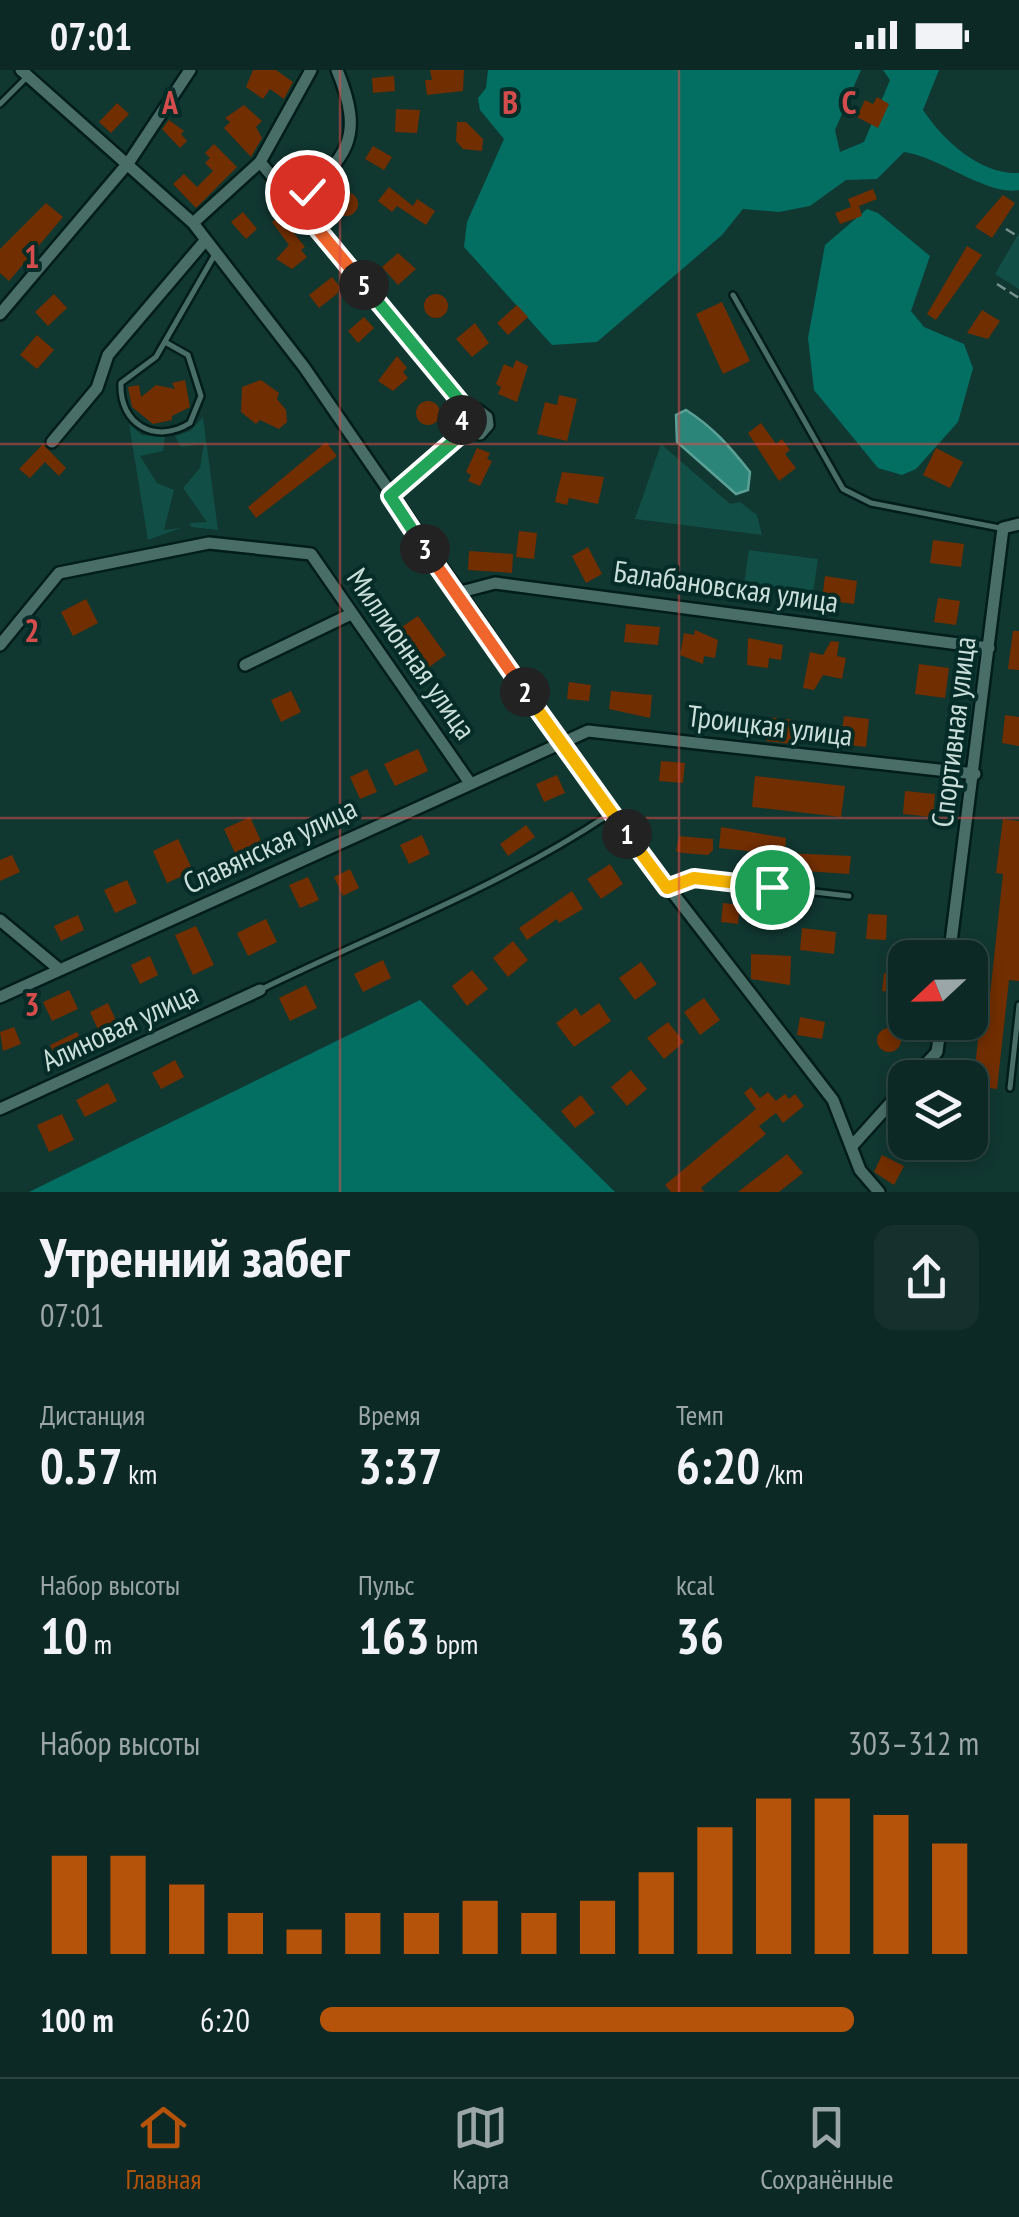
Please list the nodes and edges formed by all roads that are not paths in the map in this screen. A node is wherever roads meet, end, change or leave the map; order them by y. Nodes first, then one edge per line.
1 (190, 70) edge
2 (311, 70) edge
3 (338, 70) edge
4 (25, 73) edge
5 (0, 104) edge
6 (129, 162) junction
7 (260, 162) junction
8 (295, 202) junction
9 (193, 223) junction
10 (204, 242) junction
11 (214, 256) junction
12 (733, 294) dead end
13 (0, 314) edge
14 (165, 342) junction
15 (468, 411) junction
16 (465, 431) junction
17 (52, 442) dead end
18 (390, 496) junction
19 (1019, 524) edge
20 (1003, 528) junction
21 (452, 588) junction
22 (351, 614) junction
23 (0, 645) edge
24 (990, 648) junction
25 (245, 665) dead end
26 (562, 742) junction
27 (974, 774) junction
28 (470, 783) junction
29 (611, 813) junction
30 (667, 888) junction
31 (849, 896) dead end
32 (0, 920) edge
33 (952, 940) edge
34 (60, 970) junction
35 (260, 990) joint
36 (0, 998) edge
37 (1019, 1005) edge
38 (1010, 1088) dead end
39 (888, 1106) edge
40 (0, 1109) edge
41 (852, 1146) junction
42 (878, 1192) edge

1 - 6 street
2 - 7 street
3 - 8 street
4 - 5 lane
4 - 6 street
6 - 9 street
6 - 13 street
7 - 8 street
7 - 9 street
8 - 15 street
9 - 10 street
10 - 11 street
10 - 17 street
11 - 14 lane
11 - 18 street
12 - 20 lane
14 - 14 lane
15 - 16 street
15 - 16 street
16 - 18 street
18 - 21 street
19 - 20 street
20 - 24 street, Спортивная улица
21 - 24 street, Балабановская улица
21 - 26 street
22 - 23 street, Миллионная улица
22 - 25 street
22 - 28 street, Миллионная улица
24 - 27 street, Спортивная улица
26 - 27 street, Троицкая улица
26 - 28 street, Славянская улица
26 - 29 street
27 - 33 street, Спортивная улица
28 - 34 street, Славянская улица
29 - 30 street
29 - 35 lane
30 - 31 lane
30 - 41 street
32 - 34 street
34 - 36 street, Славянская улица
35 - 40 street, Алиновая улица
37 - 38 lane
39 - 41 street
41 - 42 street

